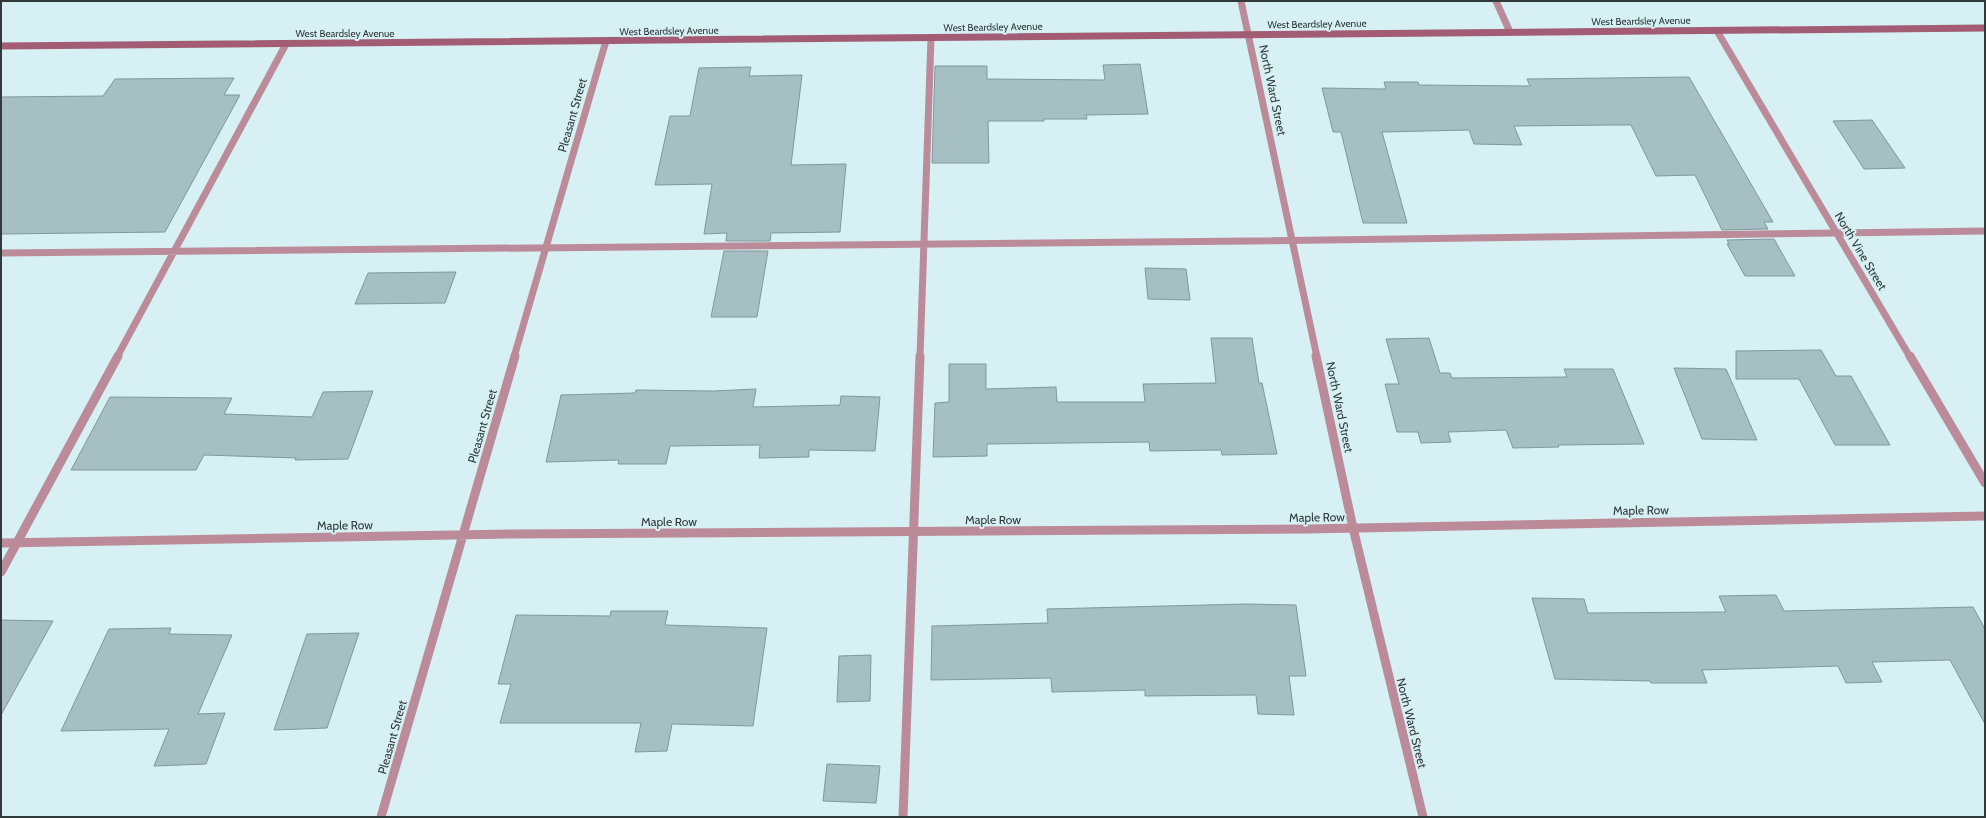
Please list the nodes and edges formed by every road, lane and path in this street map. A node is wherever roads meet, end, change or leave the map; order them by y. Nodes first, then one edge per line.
1 (1241, 1) edge
2 (1496, 1) edge
3 (1985, 28) edge
4 (1717, 31) junction
5 (1510, 32) junction
6 (1249, 35) junction
7 (931, 38) junction
8 (606, 41) junction
9 (286, 44) junction
10 (1, 46) edge
11 (1985, 231) edge
12 (1837, 232) junction
13 (1291, 240) junction
14 (924, 244) junction
15 (546, 247) junction
16 (174, 251) junction
17 (1, 253) edge
18 (1985, 483) edge
19 (1985, 516) edge
20 (1353, 528) junction
21 (914, 532) junction
22 (463, 535) junction
23 (1, 543) edge
24 (16, 543) junction
25 (1, 572) edge
26 (381, 817) edge
27 (903, 817) edge
28 (1423, 817) edge

1 - 6 street, North Ward Street
2 - 5 street
3 - 4 main road, West Beardsley Avenue
4 - 5 main road, West Beardsley Avenue
4 - 12 street, North Vine Street
5 - 6 main road, West Beardsley Avenue
6 - 7 main road, West Beardsley Avenue
6 - 13 street, North Ward Street
7 - 8 main road, West Beardsley Avenue
7 - 14 street
8 - 9 main road, West Beardsley Avenue
8 - 15 street, Pleasant Street
9 - 10 main road, West Beardsley Avenue
9 - 16 street
11 - 12 street
12 - 13 street
12 - 18 street, North Vine Street
13 - 14 street
13 - 20 street, North Ward Street
14 - 15 street
14 - 21 street
15 - 16 street
15 - 22 street, Pleasant Street
16 - 17 street
16 - 24 street
19 - 20 street, Maple Row
20 - 21 street, Maple Row
20 - 28 street, North Ward Street
21 - 22 street, Maple Row
21 - 27 street
22 - 24 street, Maple Row
22 - 26 street, Pleasant Street
23 - 24 street, Maple Row
24 - 25 street

